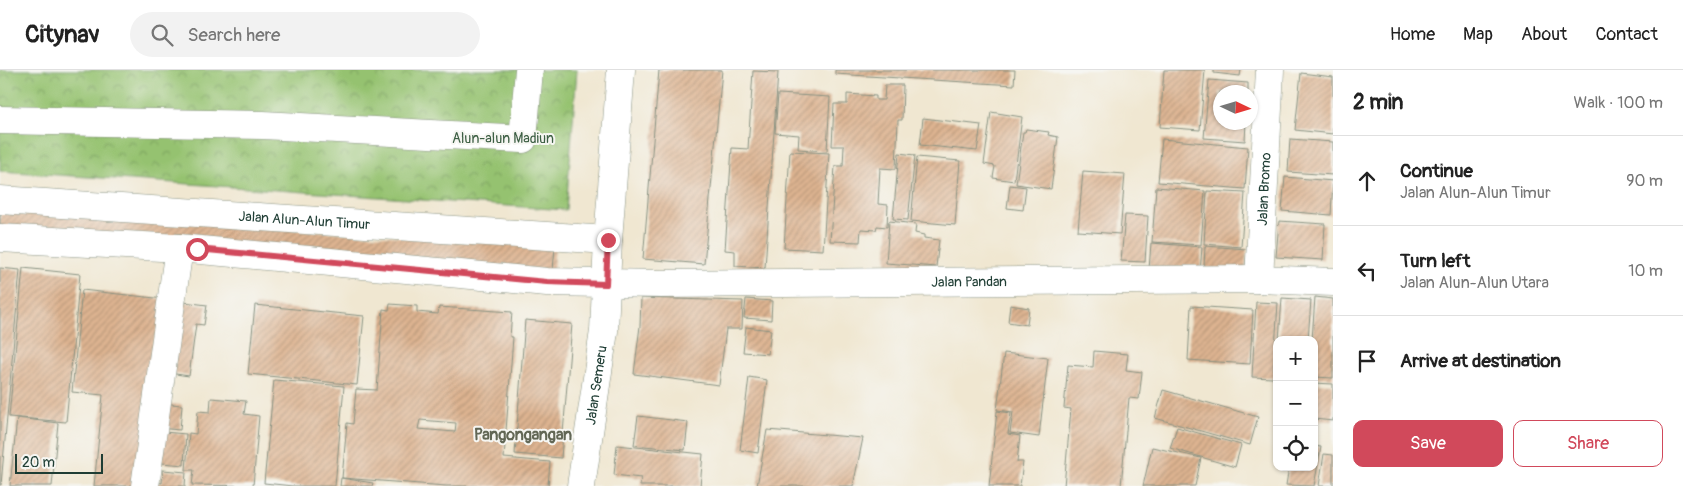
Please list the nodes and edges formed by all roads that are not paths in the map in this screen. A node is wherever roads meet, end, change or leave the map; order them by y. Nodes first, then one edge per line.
1 (529, 70) edge
2 (621, 70) edge
3 (1270, 70) edge
4 (0, 120) edge
5 (0, 200) edge
6 (0, 238) edge
7 (608, 240) junction
8 (179, 248) junction
9 (1259, 279) junction
10 (1333, 282) edge
11 (606, 284) junction
12 (145, 486) edge
13 (582, 486) edge

1 - 4 street
2 - 7 street, Jalan Semeru
3 - 9 street, Jalan Bromo
5 - 7 street, Jalan Alun-Alun Timur
6 - 8 street
7 - 11 street, Jalan Semeru
8 - 11 street
8 - 12 street
9 - 10 street, Jalan Pandan
9 - 11 street, Jalan Pandan
11 - 13 street, Jalan Semeru

